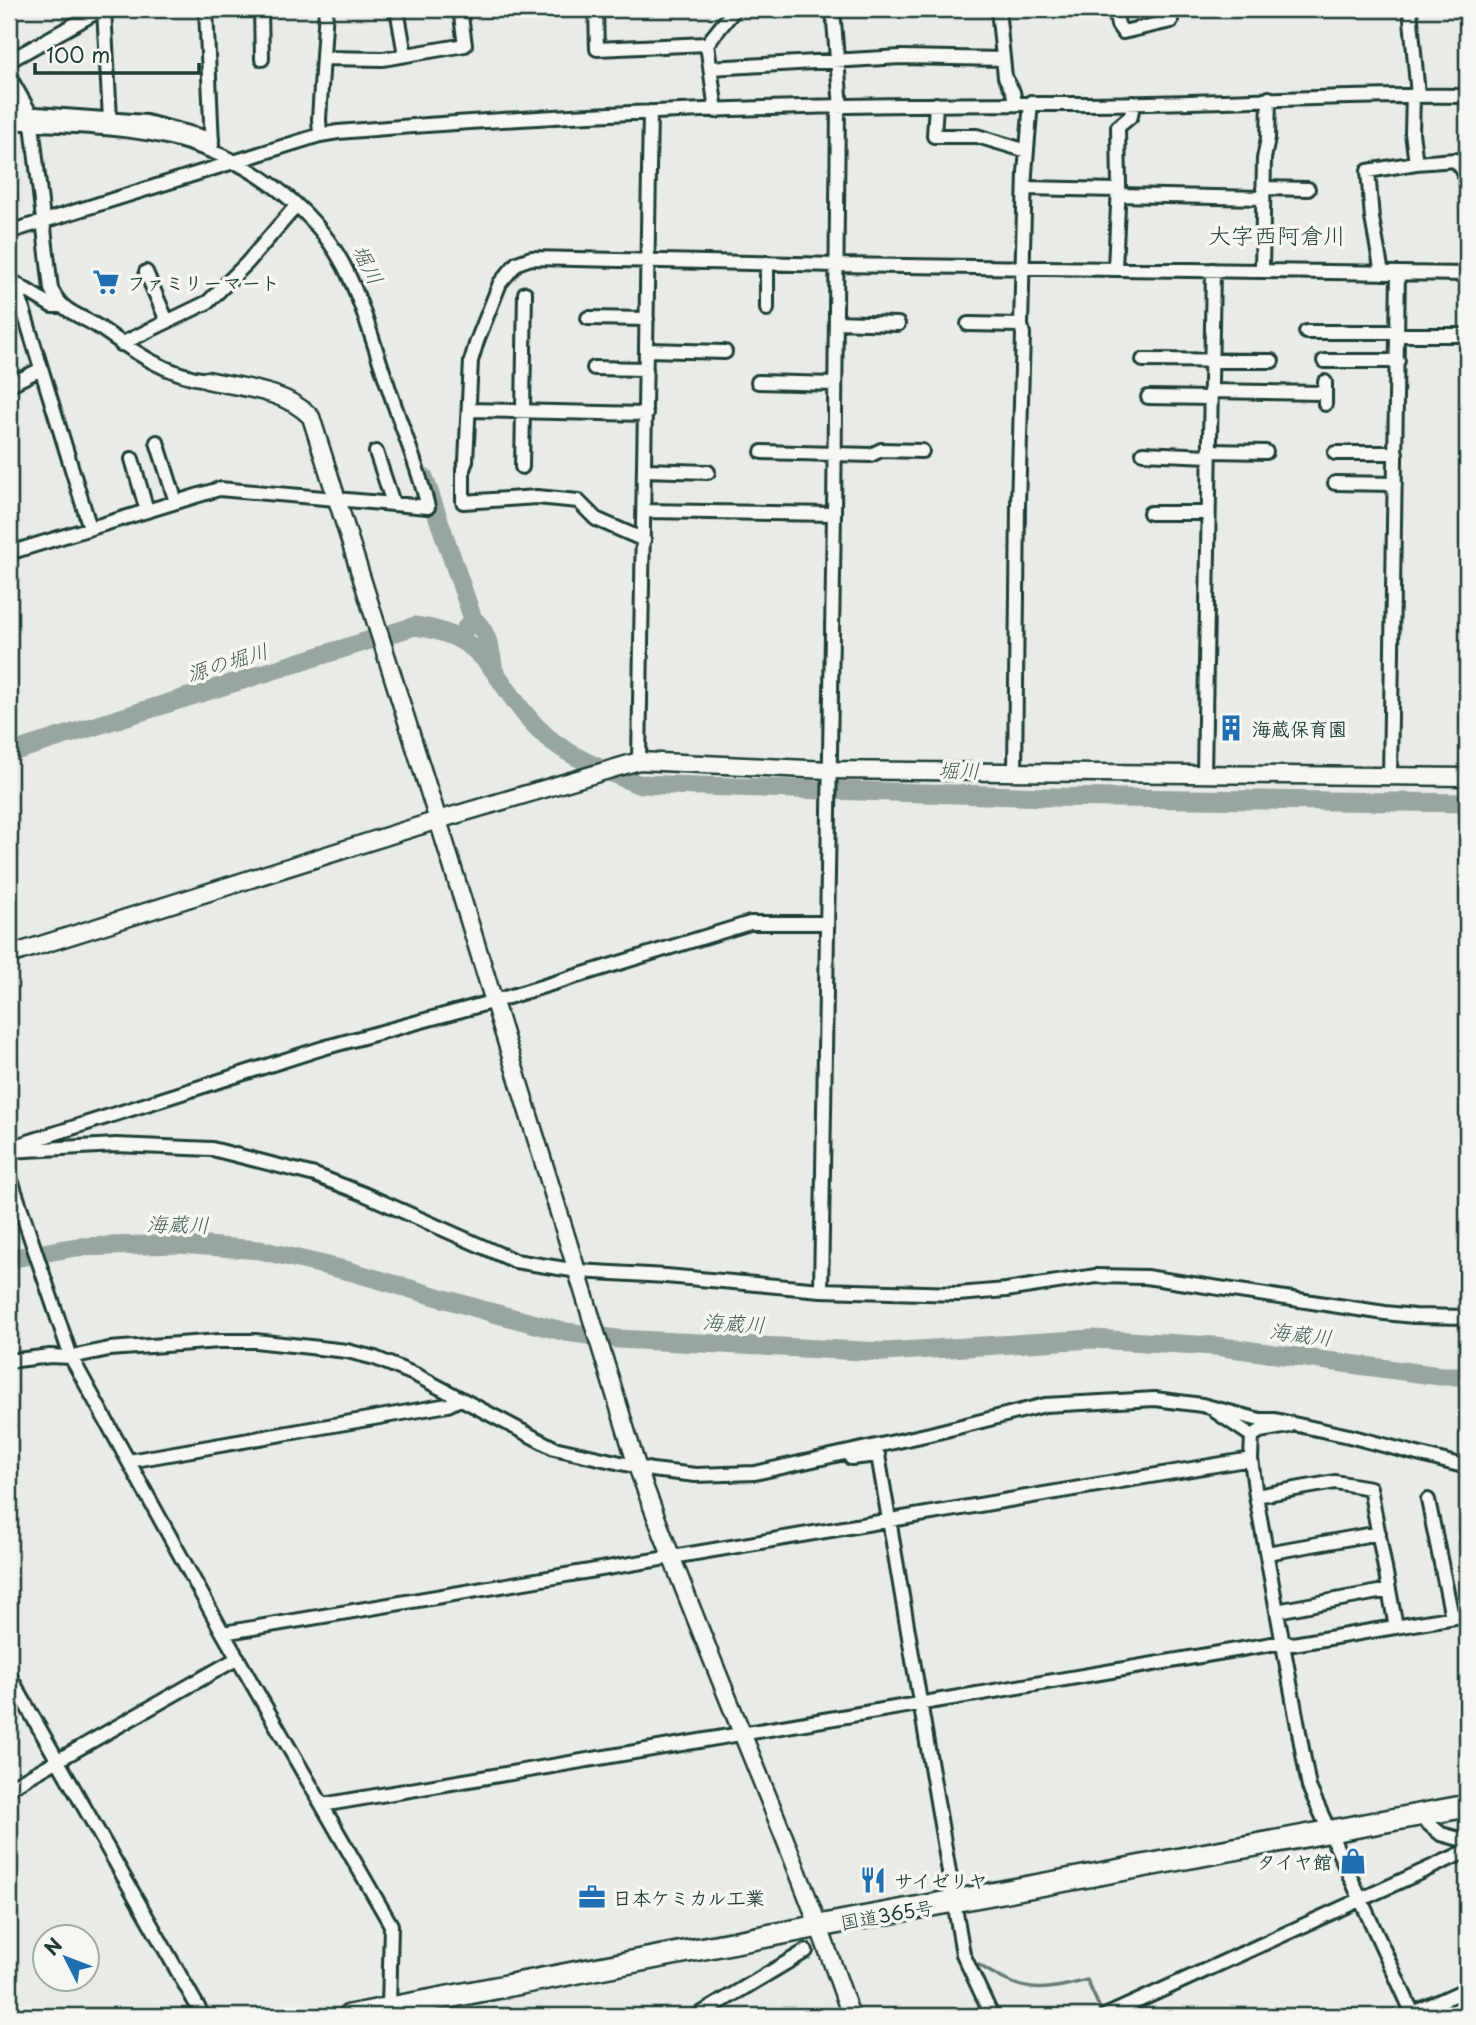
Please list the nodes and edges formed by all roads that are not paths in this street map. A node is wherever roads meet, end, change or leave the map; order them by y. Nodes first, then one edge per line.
1 (103, 9) edge
2 (206, 9) edge
3 (261, 9) edge
4 (326, 9) edge
5 (397, 9) edge
6 (460, 9) edge
7 (596, 9) edge
8 (833, 9) edge
9 (998, 9) edge
10 (1115, 9) edge
11 (1410, 9) edge
12 (729, 12) edge
13 (1171, 21) dead end
14 (707, 44) junction
15 (405, 55) junction
16 (324, 58) junction
17 (262, 59) dead end
18 (1003, 60) junction
19 (9, 61) edge
20 (839, 61) junction
21 (711, 68) junction
22 (9, 76) edge
23 (1415, 95) junction
24 (1467, 96) edge
25 (1269, 98) junction
26 (1015, 102) junction
27 (1031, 102) junction
28 (1133, 103) junction
29 (936, 104) junction
30 (839, 107) junction
31 (716, 111) junction
32 (9, 112) edge
33 (650, 112) junction
34 (110, 119) junction
35 (31, 120) junction
36 (9, 122) edge
37 (320, 135) junction
38 (212, 146) junction
39 (1027, 151) junction
40 (241, 160) junction
41 (1416, 163) junction
42 (1467, 185) edge
43 (1025, 188) junction
44 (1308, 189) dead end
45 (1117, 192) junction
46 (1263, 193) junction
47 (296, 205) junction
48 (43, 221) junction
49 (9, 232) edge
50 (648, 262) junction
51 (767, 264) junction
52 (837, 265) junction
53 (1023, 267) junction
54 (1115, 268) junction
55 (1213, 270) junction
56 (1262, 270) junction
57 (146, 272) dead end
58 (1382, 273) junction
59 (1398, 273) junction
60 (1467, 274) edge
61 (12, 282) edge
62 (525, 293) dead end
63 (62, 306) junction
64 (767, 309) dead end
65 (588, 318) dead end
66 (647, 319) junction
67 (167, 321) junction
68 (836, 322) junction
69 (898, 324) dead end
70 (968, 324) dead end
71 (1021, 325) junction
72 (1306, 332) dead end
73 (1398, 334) junction
74 (1467, 335) edge
75 (121, 344) junction
76 (647, 350) junction
77 (725, 352) dead end
78 (1143, 360) dead end
79 (1210, 360) junction
80 (1324, 360) dead end
81 (1272, 361) dead end
82 (1398, 361) junction
83 (594, 368) dead end
84 (41, 369) junction
85 (646, 369) junction
86 (207, 380) joint
87 (758, 382) dead end
88 (835, 384) junction
89 (9, 385) edge
90 (1325, 393) dead end
91 (1210, 394) junction
92 (1148, 397) dead end
93 (468, 410) junction
94 (523, 412) junction
95 (646, 414) junction
96 (157, 442) dead end
97 (922, 451) dead end
98 (376, 452) dead end
99 (762, 452) dead end
100 (1266, 452) dead end
101 (1143, 453) dead end
102 (1209, 453) junction
103 (1335, 453) dead end
104 (1396, 453) junction
105 (835, 454) junction
106 (132, 459) dead end
107 (522, 467) dead end
108 (645, 470) junction
109 (708, 472) dead end
110 (1335, 484) dead end
111 (1395, 484) junction
112 (336, 498) junction
113 (176, 502) junction
114 (393, 503) junction
115 (148, 511) junction
116 (644, 511) junction
117 (1150, 513) dead end
118 (1208, 513) junction
119 (834, 514) junction
120 (90, 528) junction
121 (644, 540) junction
122 (9, 553) edge
123 (631, 764) junction
124 (829, 772) junction
125 (1015, 772) junction
126 (1203, 775) junction
127 (1390, 776) junction
128 (1467, 777) edge
129 (438, 820) junction
130 (826, 923) junction
131 (9, 955) edge
132 (495, 1001) junction
133 (9, 1150) edge
134 (9, 1174) edge
135 (16, 1205) edge
136 (578, 1271) junction
137 (821, 1290) junction
138 (1467, 1317) edge
139 (71, 1357) junction
140 (9, 1361) edge
141 (460, 1398) junction
142 (1209, 1407) junction
143 (1295, 1424) junction
144 (1252, 1436) junction
145 (1251, 1459) junction
146 (813, 1460) junction
147 (129, 1461) junction
148 (637, 1466) junction
149 (1467, 1467) edge
150 (1256, 1496) junction
151 (1429, 1500) dead end
152 (889, 1521) junction
153 (1379, 1533) junction
154 (1267, 1553) junction
155 (670, 1557) junction
156 (1389, 1590) junction
157 (1278, 1611) junction
158 (1467, 1615) edge
159 (1452, 1618) junction
160 (1396, 1627) junction
161 (223, 1633) junction
162 (1283, 1643) junction
163 (238, 1658) junction
164 (9, 1675) edge
165 (921, 1703) junction
166 (741, 1735) junction
167 (57, 1760) junction
168 (9, 1788) edge
169 (322, 1805) junction
170 (1467, 1806) edge
171 (1418, 1815) junction
172 (1328, 1832) junction
173 (1467, 1841) edge
174 (1467, 1851) edge
175 (1360, 1901) junction
176 (953, 1903) junction
177 (820, 1926) junction
178 (806, 1951) dead end
179 (1467, 1989) edge
180 (389, 2008) junction
181 (1411, 2015) edge
182 (203, 2016) edge
183 (349, 2016) edge
184 (697, 2016) edge
185 (851, 2016) edge
186 (992, 2016) edge
187 (1107, 2016) edge

1 - 19 street
1 - 34 street
2 - 38 street
3 - 17 street
4 - 16 street
5 - 15 street
6 - 15 street
7 - 14 street
8 - 20 street
9 - 18 street
10 - 13 street
11 - 23 street
12 - 14 street
14 - 21 street
15 - 16 street
16 - 37 street
18 - 20 street
18 - 26 street
20 - 21 street
20 - 30 street
21 - 31 street
22 - 35 street
23 - 24 street
23 - 25 street
23 - 41 street
25 - 28 street
25 - 46 street
26 - 27 street
26 - 29 street
27 - 28 street
27 - 39 street
28 - 45 street
29 - 30 street
29 - 39 street
30 - 31 street
30 - 52 street
31 - 33 street
32 - 35 street
33 - 37 street
33 - 50 street
34 - 35 street
34 - 38 street
35 - 36 street
35 - 38 street
35 - 48 street
37 - 40 street
38 - 40 street
39 - 43 street
40 - 47 street
40 - 48 street
41 - 42 street
41 - 58 street
43 - 45 street
43 - 53 street
44 - 46 street
45 - 46 street
45 - 54 street
46 - 56 street
47 - 67 street
47 - 114 street
48 - 49 street
48 - 63 street
50 - 51 street
50 - 66 street
50 - 93 street
51 - 52 street
51 - 64 street
52 - 53 street
52 - 68 street
53 - 54 street
53 - 71 street
54 - 55 street
55 - 56 street
55 - 79 street
56 - 58 street
57 - 67 street
58 - 59 street
59 - 60 street
59 - 73 street
61 - 63 street
61 - 84 street
62 - 94 street
63 - 75 street
65 - 66 street
66 - 76 street
67 - 75 street
68 - 69 street
68 - 88 street
70 - 71 street
71 - 125 street
72 - 73 street
73 - 74 street
73 - 82 street
75 - 86 street
76 - 77 street
76 - 85 street
78 - 79 street
79 - 81 street
79 - 91 street
80 - 82 street
82 - 104 street
83 - 85 street
84 - 89 street
84 - 120 street
85 - 95 street
86 - 112 street
87 - 88 street
88 - 105 street
90 - 91 street
91 - 92 street
91 - 102 street
93 - 94 street
93 - 121 street
94 - 95 street
94 - 107 street
95 - 108 street
96 - 113 street
97 - 105 street
98 - 114 street
99 - 105 street
100 - 102 street
101 - 102 street
102 - 118 street
103 - 104 street
104 - 111 street
105 - 119 street
106 - 115 street
108 - 109 street
108 - 116 street
110 - 111 street
111 - 127 street
112 - 113 street
112 - 114 street
112 - 129 street
113 - 115 street
115 - 120 street
116 - 119 street
116 - 121 street
117 - 118 street
118 - 126 street
119 - 124 street
120 - 122 street
121 - 123 street
123 - 124 street
123 - 129 street
124 - 125 street
124 - 130 street
125 - 126 street
126 - 127 street
127 - 128 street
129 - 131 street
129 - 132 street
130 - 132 street
130 - 137 street
132 - 133 street
132 - 136 street
133 - 136 street
134 - 135 street
135 - 139 street
136 - 137 street
136 - 148 street
137 - 138 street
139 - 140 street
139 - 141 street
139 - 147 street
141 - 147 street
141 - 148 street
142 - 143 street
142 - 144 street
142 - 146 street
143 - 144 street
143 - 149 street
144 - 145 street
145 - 150 street
145 - 152 street
146 - 148 street
146 - 152 street
147 - 161 street
148 - 155 street
150 - 153 street
150 - 154 street
151 - 159 street
152 - 155 street
152 - 165 street
153 - 154 street
153 - 156 street
154 - 157 street
155 - 161 street
155 - 166 street
156 - 157 street
156 - 160 street
157 - 162 street
158 - 159 street
159 - 160 street
160 - 162 street
161 - 163 street
162 - 165 street
162 - 172 street
163 - 167 street
163 - 169 street
164 - 167 street
165 - 166 street
165 - 176 street
166 - 169 street
166 - 177 street
167 - 168 street
167 - 182 street
169 - 180 street
170 - 171 highway, 国道365号
171 - 172 highway, 国道365号
171 - 173 street
172 - 175 street
172 - 176 highway, 国道365号
174 - 175 street
175 - 181 street
175 - 187 street
176 - 177 highway, 国道365号
176 - 186 street
177 - 180 highway, 国道365号
177 - 185 street
178 - 184 street
179 - 181 street
180 - 183 highway, 国道365号

